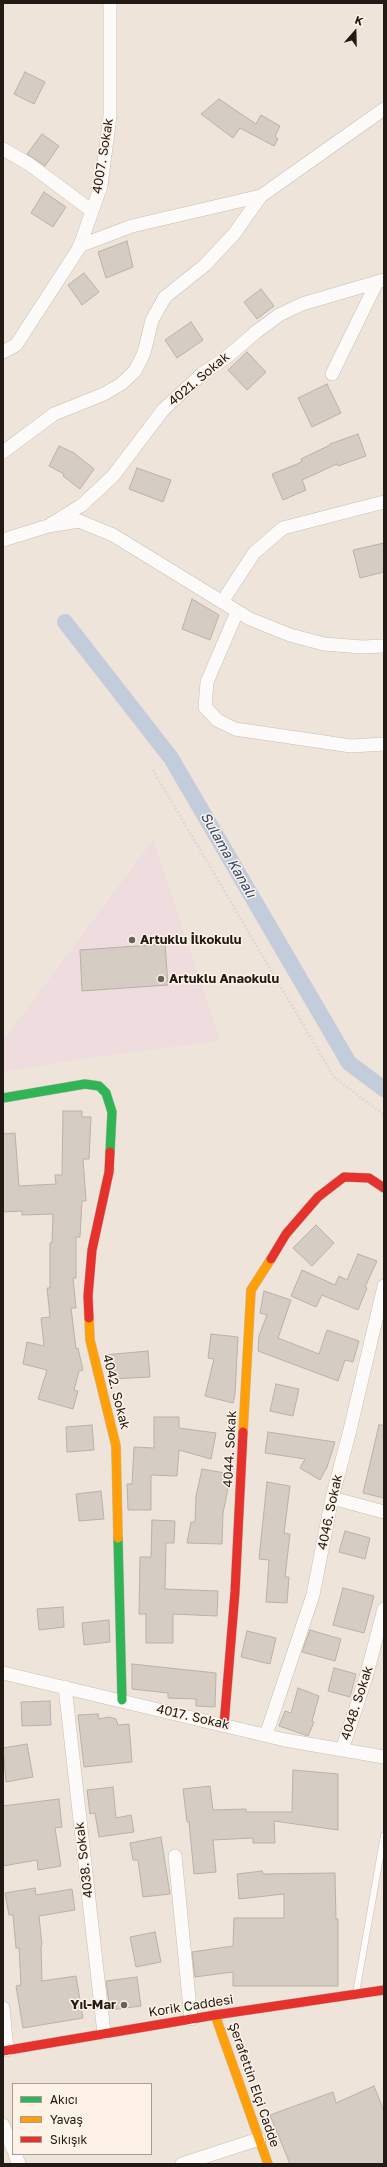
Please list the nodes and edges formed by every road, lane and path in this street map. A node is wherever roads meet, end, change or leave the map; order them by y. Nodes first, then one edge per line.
1 (110, 3) edge
2 (384, 108) edge
3 (3, 149) edge
4 (262, 196) junction
5 (92, 211) junction
6 (79, 246) junction
7 (380, 281) edge
8 (3, 352) edge
9 (332, 374) dead end
10 (3, 452) edge
11 (384, 502) edge
12 (48, 526) junction
13 (3, 540) edge
14 (222, 602) junction
15 (237, 612) junction
16 (384, 646) edge
17 (384, 744) edge
18 (153, 770) dead end
19 (3, 1098) edge
20 (384, 1115) edge
21 (384, 1188) edge
22 (384, 1286) edge
23 (332, 1498) junction
24 (384, 1512) edge
25 (384, 1609) edge
26 (3, 1673) edge
27 (65, 1687) junction
28 (122, 1700) junction
29 (224, 1725) junction
30 (266, 1735) junction
31 (342, 1750) junction
32 (384, 1757) edge
33 (384, 1835) edge
34 (175, 1856) dead end
35 (384, 1990) edge
36 (355, 1995) junction
37 (3, 2008) edge
38 (215, 2015) junction
39 (191, 2019) junction
40 (104, 2033) junction
41 (5, 2051) edge
42 (3, 2124) edge
43 (259, 2139) junction
44 (12, 2146) edge
45 (182, 2164) edge
46 (268, 2164) edge

1 - 5 street, 4007. Sokak
2 - 4 street
3 - 5 street
4 - 6 street
4 - 10 street
5 - 6 street, 4007. Sokak
6 - 8 street, 4007. Sokak
7 - 9 street
7 - 12 street, 4021. Sokak
11 - 14 street
12 - 13 street
12 - 14 street
14 - 15 street
15 - 16 street
15 - 17 street
18 - 20 path
19 - 28 street, 4042. Sokak
21 - 29 street, 4044. Sokak
22 - 23 street, 4046. Sokak
23 - 24 street
23 - 30 street, 4046. Sokak
25 - 31 street, 4048. Sokak
26 - 27 street, 4017. Sokak
27 - 28 street, 4017. Sokak
27 - 40 street, 4038. Sokak
28 - 29 street, 4017. Sokak
29 - 30 street, 4017. Sokak
30 - 31 street, 4017. Sokak
31 - 32 street, 4017. Sokak
33 - 36 lane
34 - 39 street
35 - 36 street, Korik Caddesi
36 - 38 street, Korik Caddesi
37 - 41 street
38 - 39 street, Korik Caddesi
38 - 43 street, Şerafettin Elçi Cadde
39 - 40 street, Korik Caddesi
40 - 41 street, Korik Caddesi
42 - 44 street
43 - 45 street
43 - 46 street, Şerafettin Elçi Cadde

